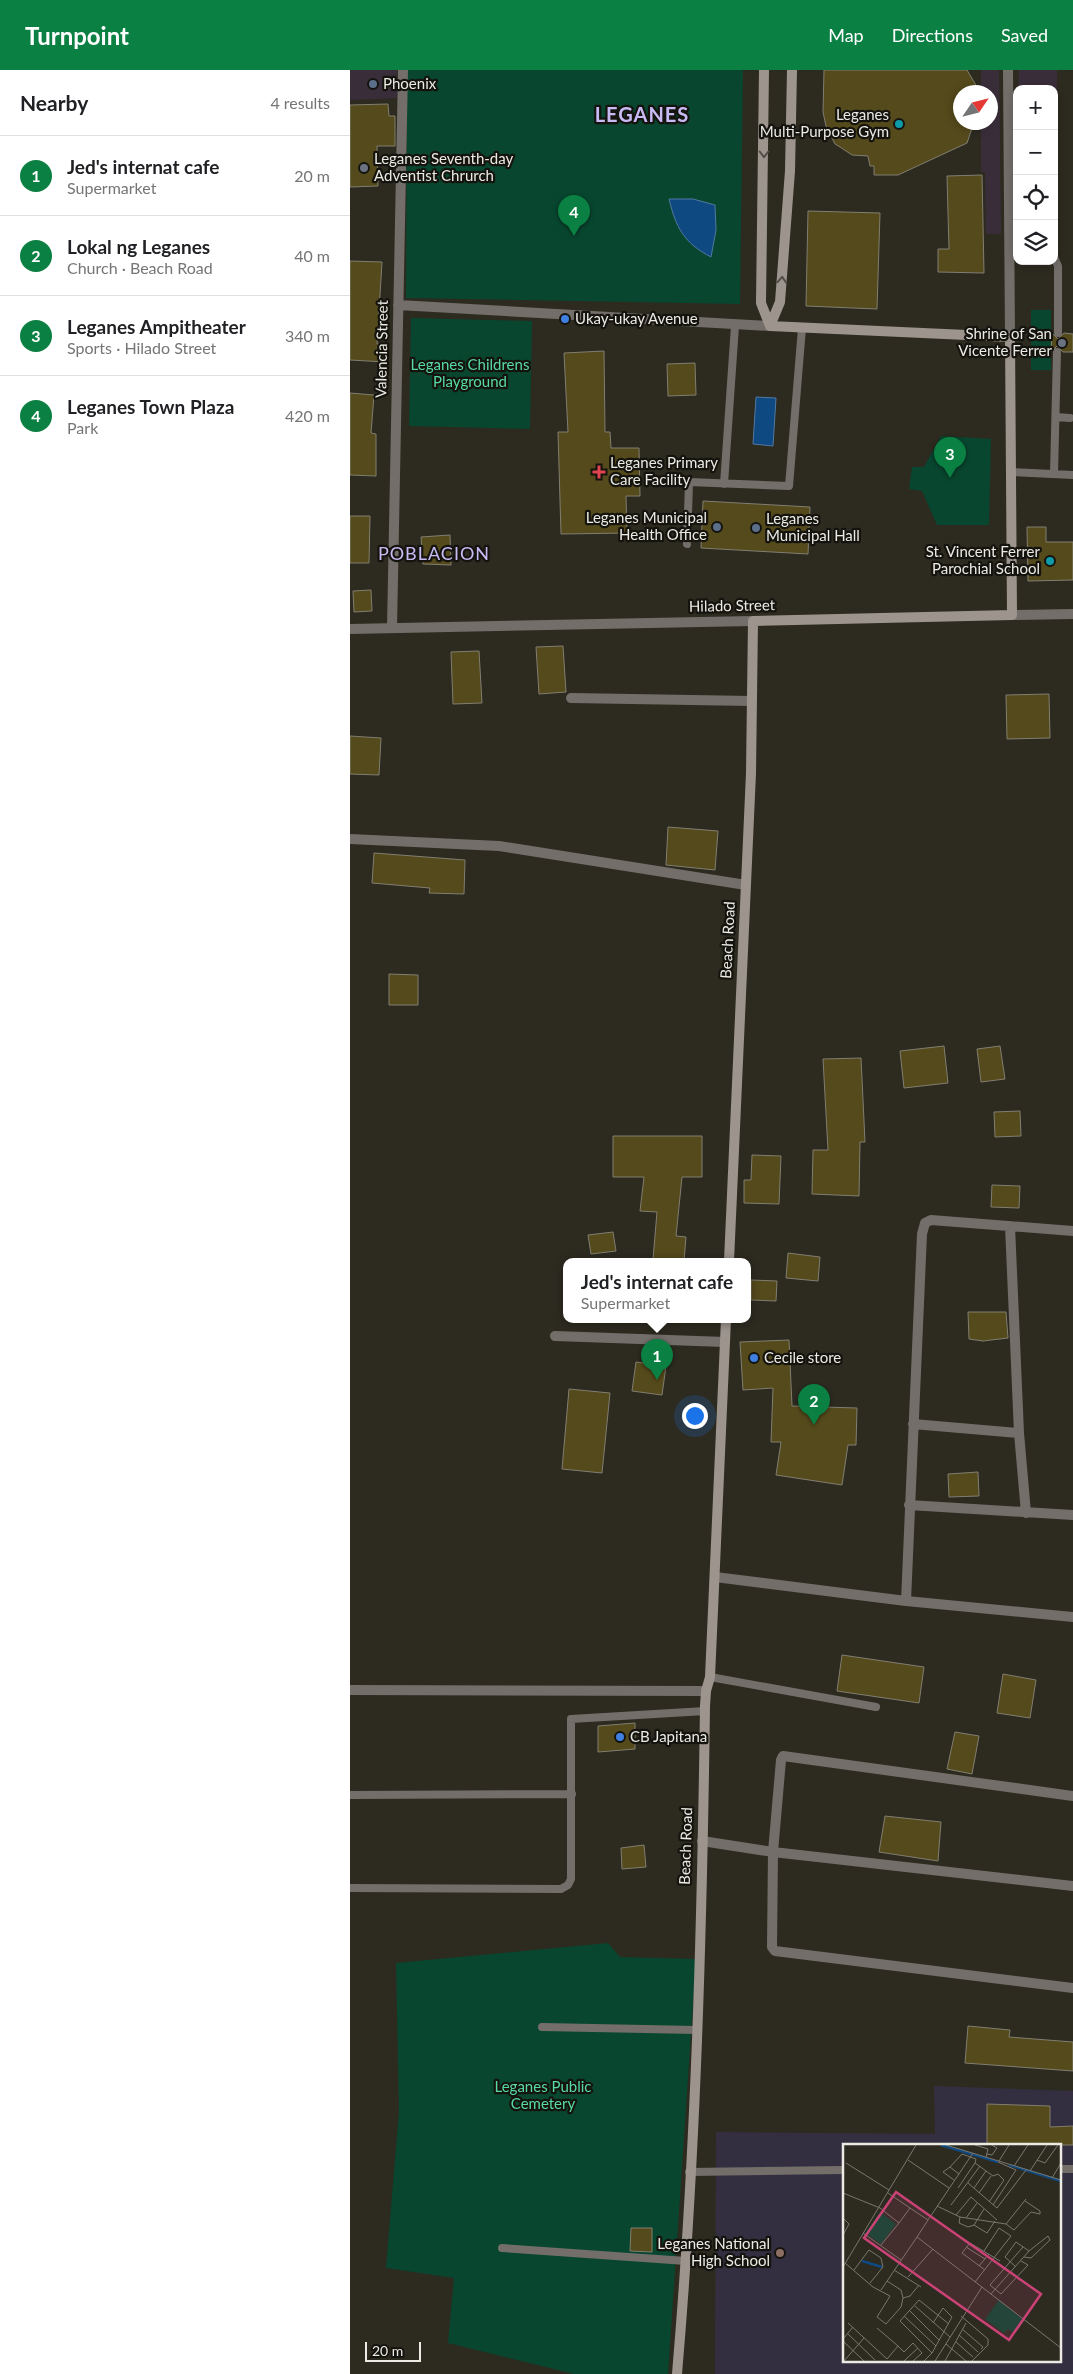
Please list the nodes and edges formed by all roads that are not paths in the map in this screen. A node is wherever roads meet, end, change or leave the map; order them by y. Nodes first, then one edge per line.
1 (403, 70) edge
2 (764, 70) edge
3 (792, 70) edge
4 (1008, 70) edge
5 (1013, 246) edge
6 (1058, 265) edge
7 (398, 305) junction
8 (735, 326) junction
9 (770, 326) junction
10 (802, 328) junction
11 (1058, 333) dead end
12 (1010, 337) junction
13 (1057, 352) dead end
14 (1056, 417) junction
15 (1070, 418) dead end
16 (1011, 472) junction
17 (1054, 474) junction
18 (1073, 475) edge
19 (724, 484) junction
20 (687, 544) dead end
21 (1073, 614) edge
22 (1012, 615) junction
23 (753, 621) junction
24 (392, 628) junction
25 (350, 629) edge
26 (571, 698) dead end
27 (751, 701) junction
28 (350, 838) edge
29 (746, 885) junction
30 (1010, 1226) junction
31 (1073, 1231) edge
32 (729, 1258) edge
33 (726, 1323) edge
34 (555, 1336) dead end
35 (725, 1342) junction
36 (913, 1424) junction
37 (1018, 1433) junction
38 (909, 1505) junction
39 (1026, 1513) junction
40 (1073, 1515) edge
41 (715, 1577) junction
42 (906, 1601) junction
43 (1073, 1618) edge
44 (710, 1677) junction
45 (350, 1690) edge
46 (706, 1691) junction
47 (876, 1707) dead end
48 (705, 1711) junction
49 (572, 1794) junction
50 (350, 1795) edge
51 (1073, 1796) edge
52 (702, 1841) junction
53 (773, 1852) junction
54 (1073, 1886) edge
55 (350, 1888) edge
56 (1073, 1988) edge
57 (542, 2027) dead end
58 (696, 2030) junction
59 (1060, 2169) edge
60 (1073, 2169) edge
61 (843, 2170) edge
62 (689, 2172) junction
63 (502, 2248) dead end
64 (686, 2261) junction
65 (676, 2374) edge

1 - 7 street, Valencia Street
2 -> 9 main road
9 -> 3 main road
4 - 5 street
5 - 12 street
6 - 11 lane
7 - 8 street
7 - 24 street, Valencia Street
8 - 9 street
8 - 19 lane
9 - 10 main road
10 - 12 main road
10 - 19 lane
12 - 16 main road
13 - 14 lane
14 - 15 lane
14 - 17 lane
16 - 17 lane
16 - 22 main road
17 - 18 lane
19 - 20 lane
21 - 22 street, Hilado Street
22 - 23 main road, Hilado Street
23 - 24 street, Hilado Street
23 - 27 main road, Beach Road
24 - 25 street, Hilado Street
26 - 27 street
27 - 29 main road, Beach Road
28 - 29 street
29 - 32 main road, Beach Road
30 - 31 street
30 - 36 street
30 - 37 street
33 - 35 main road, Beach Road
34 - 35 street
35 - 41 main road, Beach Road
36 - 37 street
36 - 38 street
37 - 39 street
38 - 39 street
38 - 42 street
39 - 40 street
41 - 42 street
41 - 44 main road, Beach Road
42 - 43 street
44 - 46 main road, Beach Road
44 - 47 lane
45 - 46 street
46 - 48 main road, Beach Road
48 - 49 lane
48 - 52 main road, Beach Road
49 - 50 lane
49 - 55 lane
51 - 53 street
52 - 53 street
52 - 58 main road, Beach Road
53 - 54 street
53 - 56 street
57 - 58 lane
58 - 62 main road, Beach Road
59 - 60 lane
61 - 62 lane
62 - 64 main road, Beach Road
63 - 64 lane
64 - 65 main road, Beach Road

